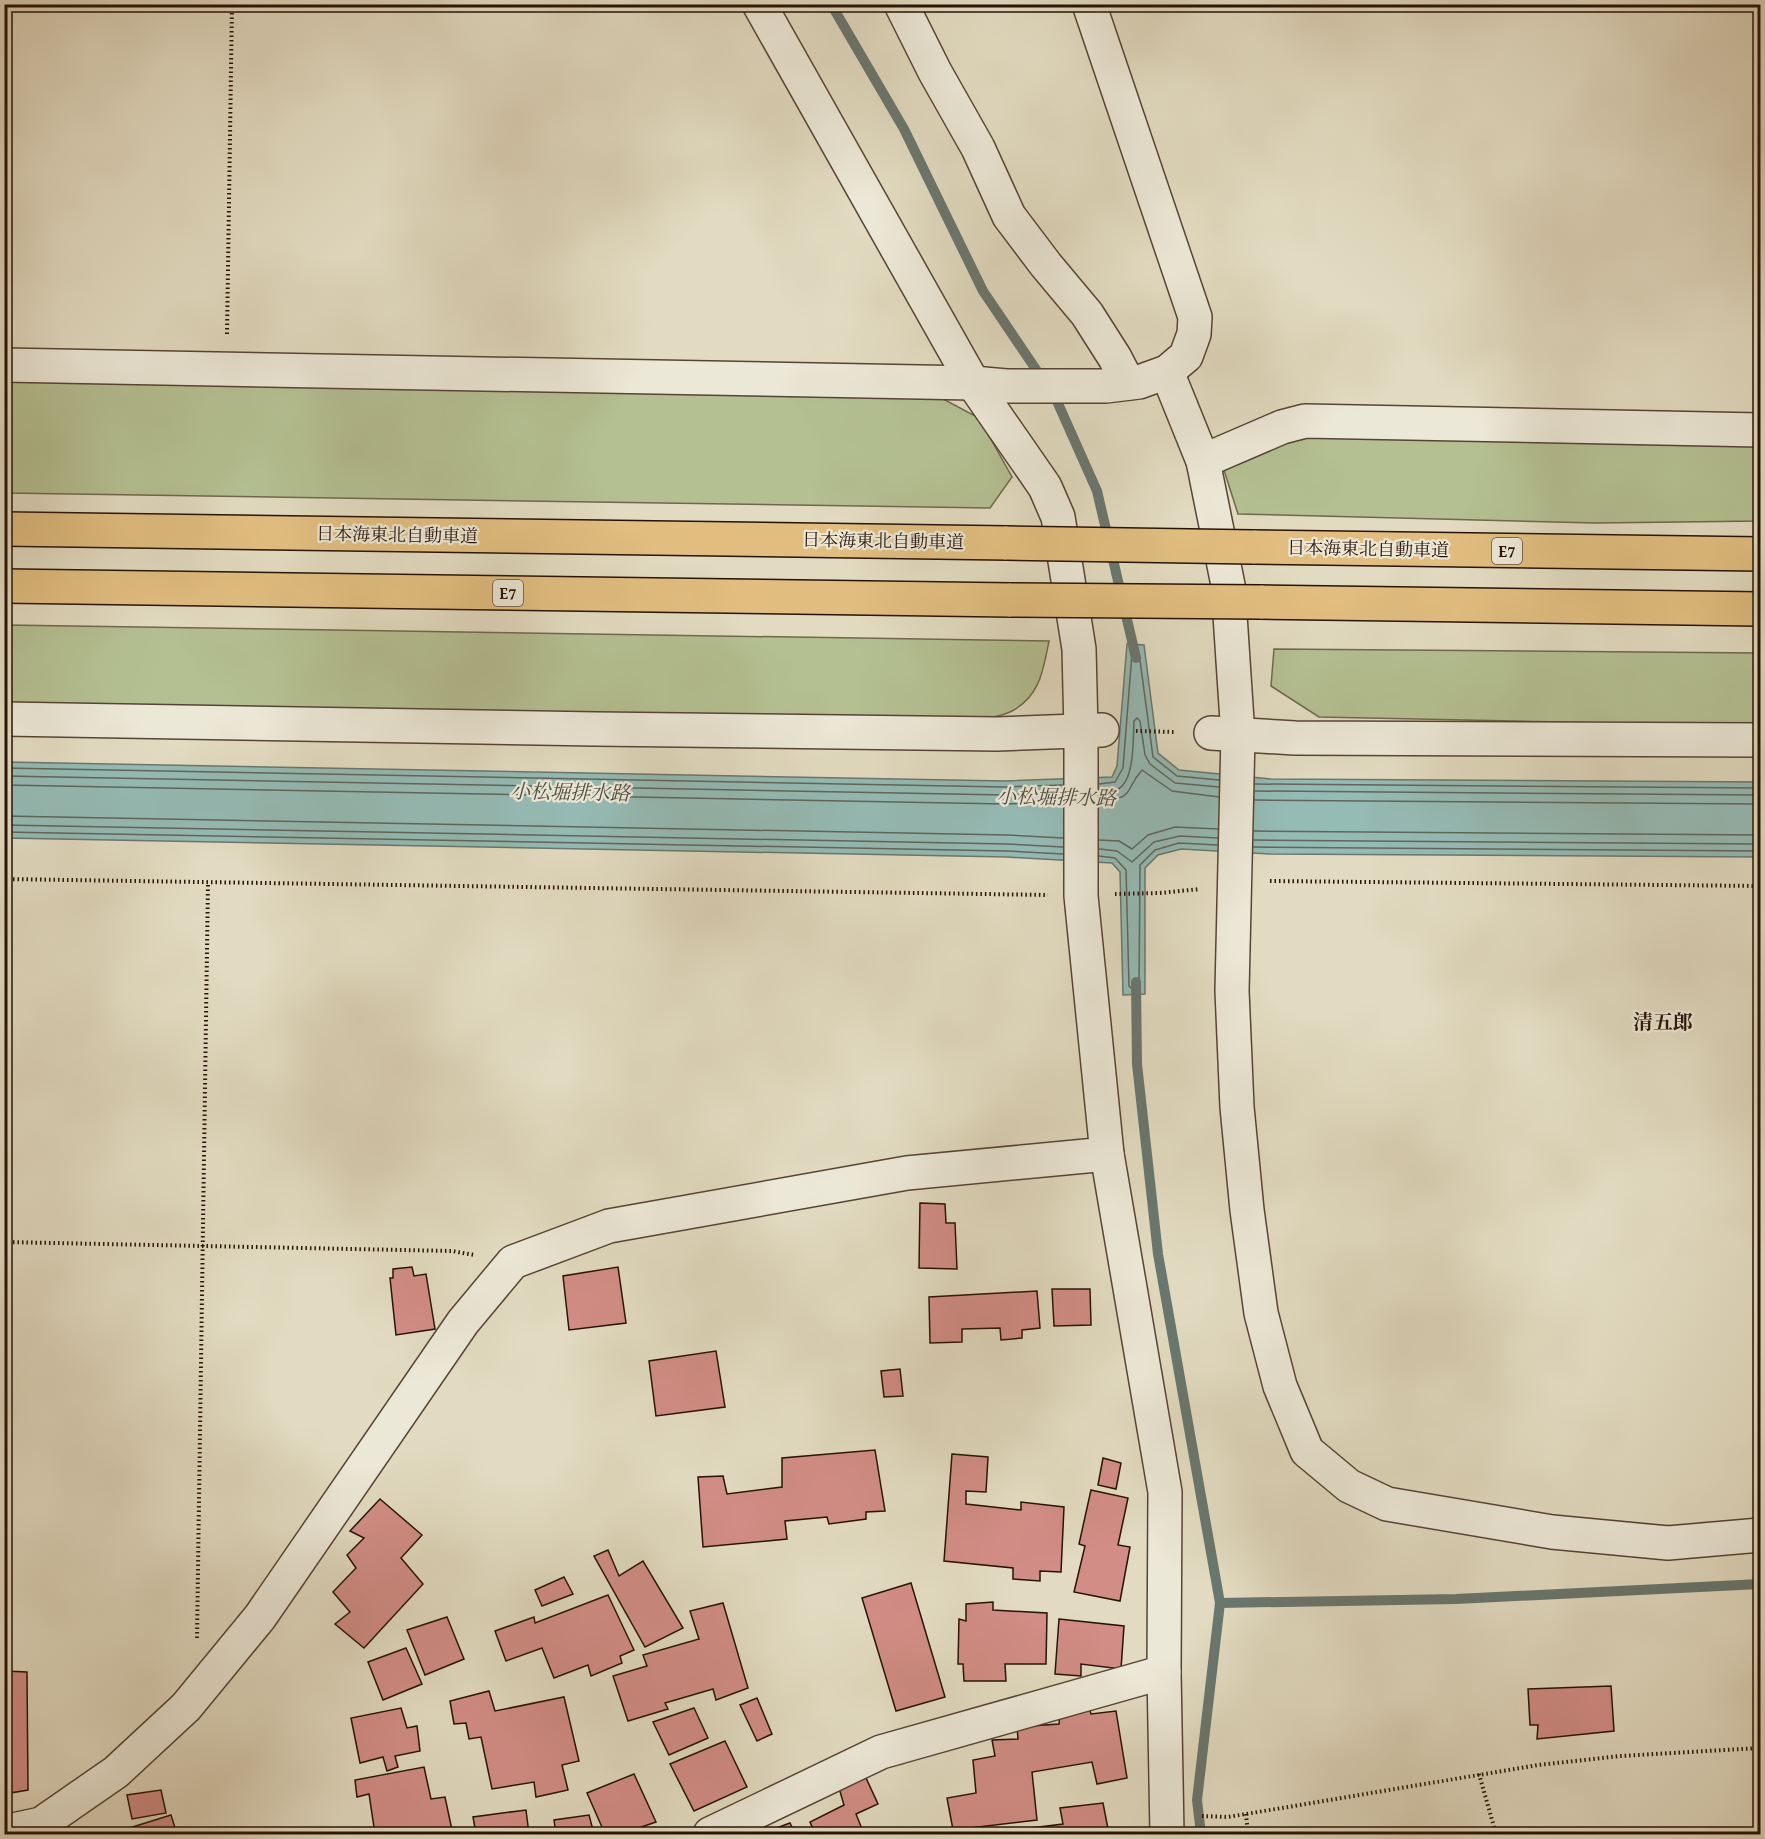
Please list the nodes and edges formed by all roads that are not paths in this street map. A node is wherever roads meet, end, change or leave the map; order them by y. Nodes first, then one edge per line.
1 (759, 4) edge
2 (901, 4) edge
3 (1089, 4) edge
4 (4, 365) edge
5 (1167, 372) junction
6 (973, 382) junction
7 (1117, 385) junction
8 (1761, 430) edge
9 (1203, 461) junction
10 (4, 530) edge
11 (1761, 554) edge
12 (4, 586) edge
13 (1761, 609) edge
14 (4, 719) edge
15 (1088, 740) junction
16 (1761, 740) edge
17 (1229, 742) junction
18 (1107, 1154) junction
19 (1761, 1535) edge
20 (1164, 1672) junction
21 (4, 1832) edge
22 (710, 1834) edge
23 (1167, 1834) edge

1 - 6 street
2 - 7 street
3 - 5 street
4 - 6 street
5 - 7 street
5 - 9 street
6 - 7 street
6 - 15 street
8 - 9 street
9 - 17 street
10 - 11 highway, 日本海東北自動車道 / E7, bridge
12 - 13 highway, E7, bridge
14 - 15 street
15 - 18 street
16 - 17 street
17 - 19 street
18 - 20 street
18 - 21 street
20 - 22 street
20 - 23 street

